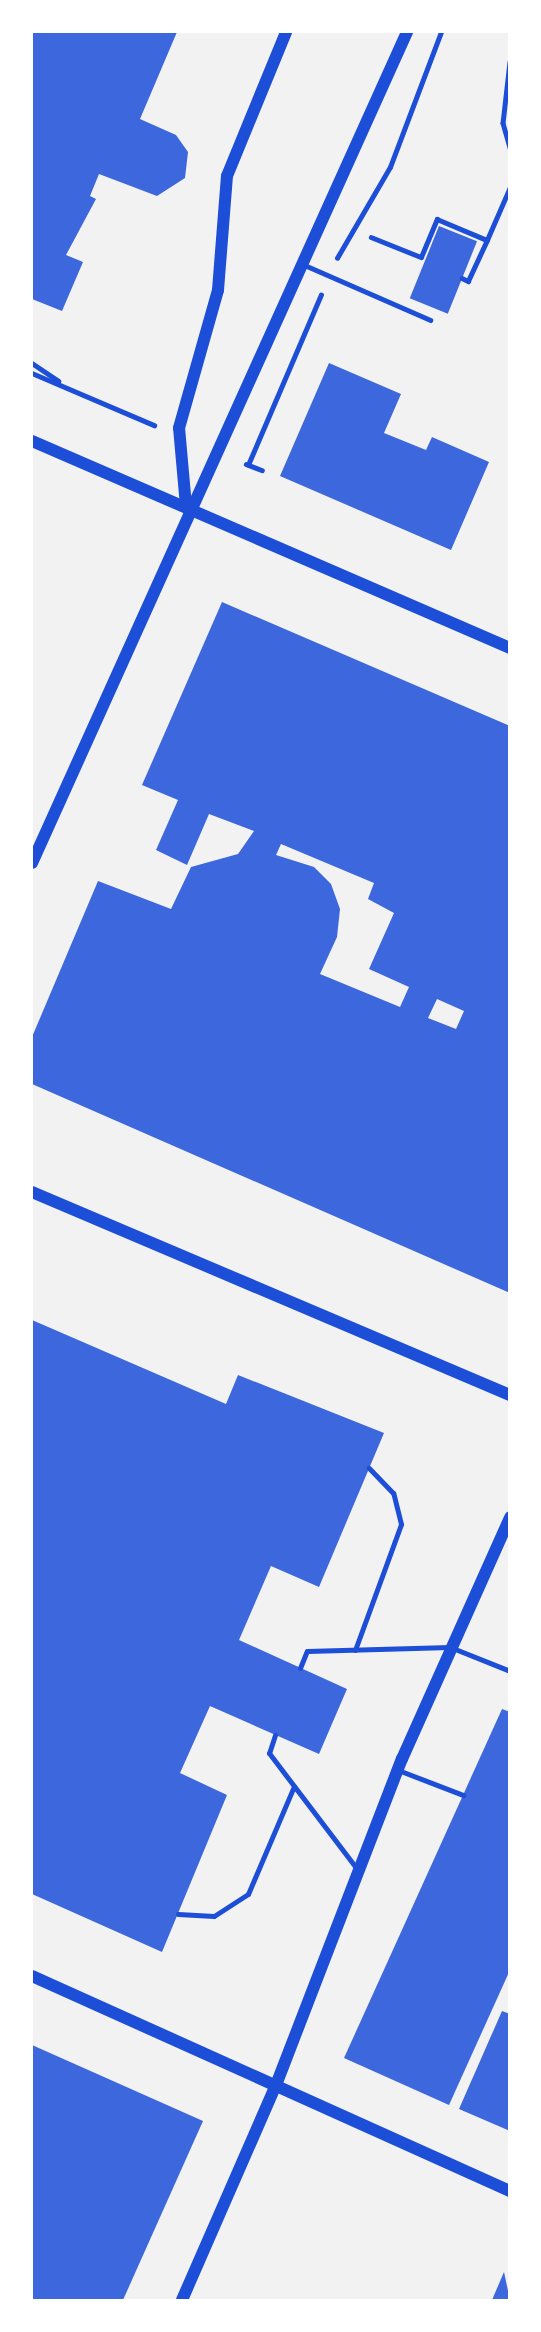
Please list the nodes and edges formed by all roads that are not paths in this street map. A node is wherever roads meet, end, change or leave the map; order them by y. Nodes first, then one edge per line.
1 (286, 32) edge
2 (407, 32) edge
3 (299, 263) junction
4 (430, 320) dead end
5 (32, 441) edge
6 (187, 510) junction
7 (509, 648) edge
8 (32, 863) edge
9 (32, 1192) edge
10 (509, 1395) edge
11 (369, 1468) dead end
12 (509, 1517) edge
13 (450, 1647) junction
14 (355, 1650) junction
15 (300, 1668) dead end
16 (509, 1671) edge
17 (275, 1735) dead end
18 (398, 1770) junction
19 (294, 1786) junction
20 (463, 1795) dead end
21 (358, 1870) junction
22 (178, 1914) dead end
23 (32, 1976) edge
24 (276, 2085) junction
25 (509, 2191) edge
26 (182, 2301) edge

1 - 6 street
2 - 3 street
3 - 4 lane
3 - 6 street
5 - 6 street
6 - 7 street
6 - 8 street
9 - 10 street
11 - 14 lane
12 - 13 street
13 - 14 lane
13 - 16 lane
13 - 18 street
14 - 15 lane
17 - 19 lane
18 - 20 lane
18 - 21 street
19 - 21 lane
19 - 22 lane
21 - 24 street
23 - 24 street
24 - 25 street
24 - 26 street

